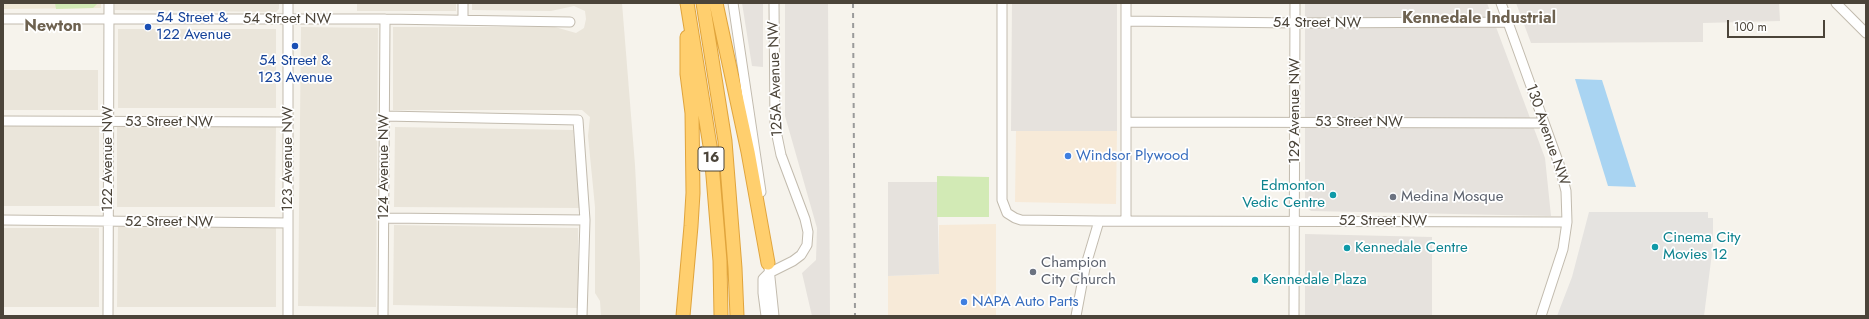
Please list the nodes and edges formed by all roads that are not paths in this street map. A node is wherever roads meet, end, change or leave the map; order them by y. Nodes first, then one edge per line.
1 (109, 3) edge
2 (288, 3) edge
3 (463, 3) edge
4 (687, 3) edge
5 (703, 3) edge
6 (716, 3) edge
7 (733, 3) edge
8 (774, 3) edge
9 (1002, 3) edge
10 (1126, 3) edge
11 (1295, 3) edge
12 (1501, 3) edge
13 (1836, 3) edge
14 (3, 19) edge
15 (108, 19) junction
16 (385, 19) junction
17 (288, 20) junction
18 (464, 20) junction
19 (570, 22) dead end
20 (1126, 22) junction
21 (1508, 22) junction
22 (1295, 23) junction
23 (1866, 33) edge
24 (384, 116) junction
25 (3, 121) edge
26 (108, 122) junction
27 (288, 122) junction
28 (1126, 122) junction
29 (1294, 122) junction
30 (1544, 122) junction
31 (384, 218) junction
32 (3, 220) edge
33 (585, 220) junction
34 (1126, 220) junction
35 (1100, 221) junction
36 (1294, 221) junction
37 (108, 222) junction
38 (1567, 222) junction
39 (288, 223) junction
40 (769, 268) junction
41 (683, 314) edge
42 (108, 316) edge
43 (288, 316) edge
44 (383, 316) edge
45 (582, 316) edge
46 (721, 316) edge
47 (737, 316) edge
48 (766, 316) edge
49 (774, 316) edge
50 (1076, 316) edge
51 (1294, 316) edge
52 (1541, 316) edge

1 - 15 street, 122 Avenue NW
2 - 17 street, 123 Avenue NW
3 - 18 street
4 - 41 highway
4 - 46 highway, 16
5 - 47 highway, 16
6 - 40 highway
7 - 40 street
8 - 40 street, 125A Avenue NW
9 - 35 street, 52 Street NW
10 - 20 street
11 - 22 street, 129 Avenue NW
12 - 21 street, 130 Avenue NW
13 - 23 street
14 - 15 street, 54 Street NW
15 - 17 street, 54 Street NW
15 - 26 street, 122 Avenue NW
16 - 17 street, 54 Street NW
16 - 18 street, 54 Street NW
16 - 24 street, 124 Avenue NW
17 - 27 street, 123 Avenue NW
18 - 19 street, 54 Street NW
20 - 22 street, 54 Street NW
20 - 28 street
21 - 22 street, 54 Street NW
21 - 30 street, 130 Avenue NW
22 - 29 street, 129 Avenue NW
24 - 31 street, 124 Avenue NW
24 - 33 street
25 - 26 street, 53 Street NW
26 - 27 street, 53 Street NW
26 - 37 street, 122 Avenue NW
27 - 39 street, 123 Avenue NW
28 - 29 street, 53 Street NW
28 - 34 street
29 - 30 street, 53 Street NW
29 - 36 street, 129 Avenue NW
30 - 38 street, 130 Avenue NW
31 - 33 street
31 - 44 street, 124 Avenue NW
32 - 37 street, 52 Street NW
33 - 45 street
34 - 35 street, 52 Street NW
34 - 36 street, 52 Street NW
35 - 50 street
36 - 38 street, 52 Street NW
36 - 51 street, 129 Avenue NW
37 - 39 street, 52 Street NW
37 - 42 street, 122 Avenue NW
38 - 52 street, 130 Avenue NW
39 - 43 street, 123 Avenue NW
40 - 48 street
40 - 49 street

